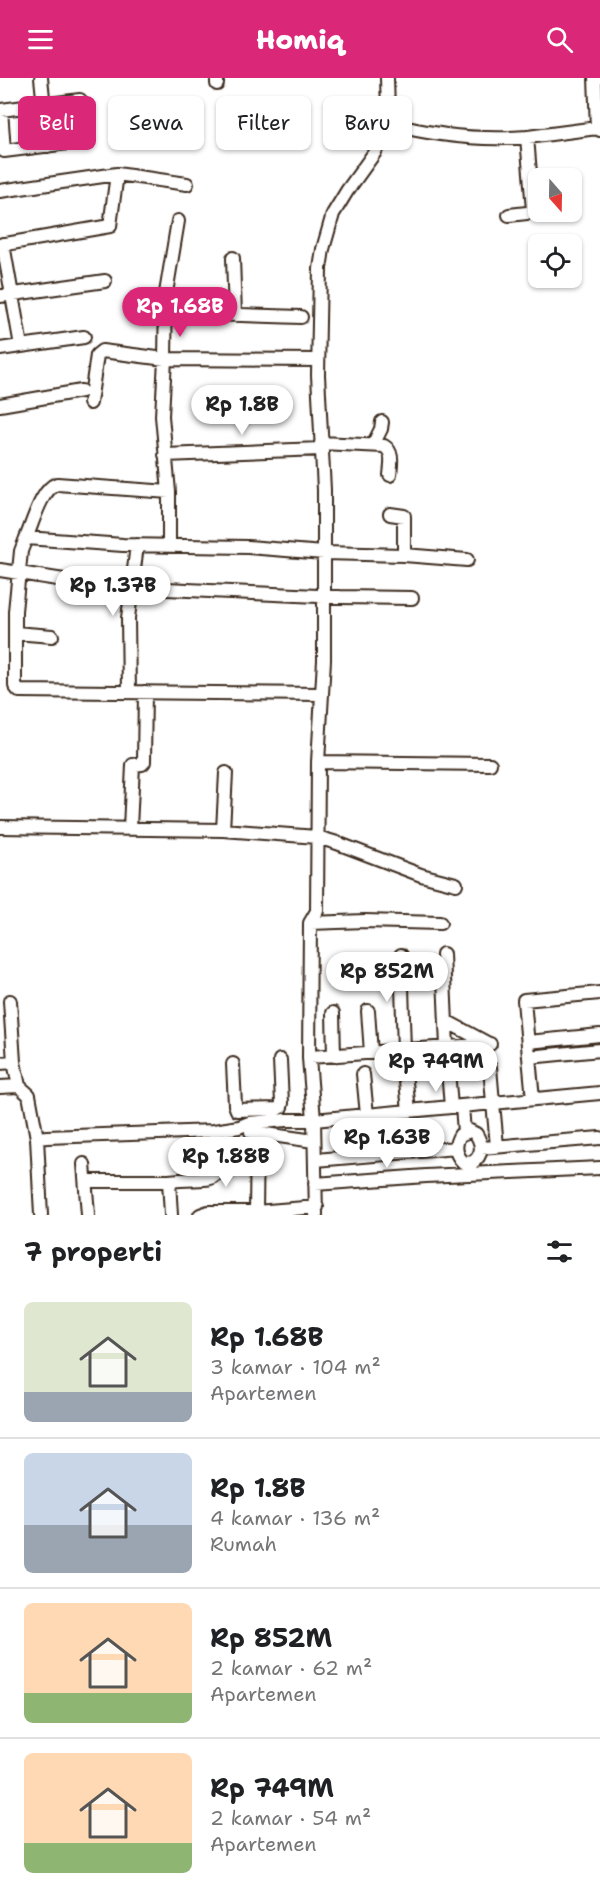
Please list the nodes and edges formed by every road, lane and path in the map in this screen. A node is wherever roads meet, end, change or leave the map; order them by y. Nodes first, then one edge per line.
1 (41, 78) edge
2 (387, 78) edge
3 (595, 78) edge
4 (43, 96) edge
5 (387, 96) edge
6 (18, 108) edge
7 (412, 128) edge
8 (599, 129) edge
9 (528, 137) junction
10 (18, 149) edge
11 (376, 150) edge
12 (117, 174) junction
13 (188, 184) dead end
14 (0, 191) edge
15 (509, 215) dead end
16 (178, 221) dead end
17 (2, 244) edge
18 (233, 258) dead end
19 (105, 281) dead end
20 (6, 295) edge
21 (165, 310) junction
22 (235, 315) junction
23 (301, 317) dead end
24 (84, 337) dead end
25 (21, 346) junction
26 (0, 349) edge
27 (165, 359) junction
28 (318, 360) junction
29 (81, 391) dead end
30 (90, 403) dead end
31 (0, 405) edge
32 (382, 422) dead end
33 (373, 445) junction
34 (321, 446) junction
35 (165, 455) junction
36 (390, 475) dead end
37 (169, 492) junction
38 (390, 514) dead end
39 (26, 538) junction
40 (137, 545) junction
41 (169, 546) junction
42 (324, 553) junction
43 (404, 555) junction
44 (467, 560) dead end
45 (0, 570) edge
46 (19, 574) junction
47 (130, 587) junction
48 (324, 596) junction
49 (412, 598) dead end
50 (15, 633) junction
51 (52, 636) dead end
52 (129, 692) junction
53 (145, 692) junction
54 (321, 694) junction
55 (318, 762) junction
56 (490, 764) dead end
57 (226, 773) dead end
58 (0, 827) edge
59 (130, 828) junction
60 (223, 830) junction
61 (317, 837) junction
62 (456, 884) dead end
63 (440, 922) dead end
64 (310, 923) junction
65 (443, 954) dead end
66 (401, 955) dead end
67 (600, 993) edge
68 (10, 1001) dead end
69 (368, 1011) dead end
70 (333, 1013) dead end
71 (6, 1020) edge
72 (446, 1021) junction
73 (600, 1035) edge
74 (528, 1042) junction
75 (447, 1047) junction
76 (404, 1050) junction
77 (600, 1050) edge
78 (371, 1053) junction
79 (334, 1056) junction
80 (530, 1057) junction
81 (310, 1058) junction
82 (280, 1060) dead end
83 (14, 1062) junction
84 (0, 1063) edge
85 (233, 1064) dead end
86 (490, 1067) dead end
87 (448, 1070) dead end
88 (405, 1072) dead end
89 (363, 1074) dead end
90 (19, 1086) junction
91 (0, 1087) edge
92 (600, 1093) edge
93 (533, 1099) junction
94 (493, 1103) junction
95 (457, 1106) junction
96 (248, 1110) junction
97 (410, 1111) junction
98 (367, 1115) junction
99 (285, 1120) junction
100 (314, 1120) junction
101 (248, 1128) junction
102 (214, 1131) junction
103 (464, 1132) junction
104 (286, 1136) junction
105 (38, 1138) junction
106 (600, 1138) edge
107 (314, 1141) junction
108 (497, 1146) junction
109 (456, 1148) junction
110 (482, 1148) junction
111 (316, 1160) junction
112 (84, 1164) dead end
113 (600, 1168) edge
114 (86, 1180) junction
115 (169, 1181) junction
116 (315, 1184) junction
117 (317, 1211) edge
118 (256, 1212) junction
119 (42, 1215) edge
120 (88, 1215) edge
121 (171, 1215) edge
122 (200, 1215) edge

1 - 4 street
2 - 5 street
3 - 8 street
6 - 10 street
7 - 9 street
8 - 9 street
9 - 15 street
11 - 28 street
12 - 13 street
12 - 14 street
12 - 17 street
16 - 21 street
17 - 20 street
18 - 22 street
19 - 20 street
20 - 25 street
21 - 22 street
21 - 27 street
22 - 23 street
24 - 25 street
25 - 26 street
27 - 28 street
27 - 30 street
27 - 35 street
28 - 34 street
29 - 31 street
32 - 33 street
33 - 34 street
33 - 36 street
34 - 35 street
34 - 42 street
35 - 37 street
37 - 39 street
37 - 41 street
38 - 43 street
39 - 40 street
39 - 46 street
40 - 41 street
40 - 47 street
41 - 42 street
42 - 43 street
42 - 48 street
43 - 44 street
45 - 46 street
46 - 47 street
46 - 50 street
47 - 48 street
47 - 52 street
48 - 49 street
48 - 54 street
50 - 51 street
50 - 52 street
52 - 53 street
53 - 54 street
53 - 59 street
54 - 55 street
55 - 56 street
55 - 61 street
57 - 60 street
58 - 59 street
59 - 60 street
60 - 61 street
61 - 62 street
61 - 64 street
63 - 64 street
64 - 81 street
65 - 72 street
66 - 76 street
67 - 74 street
68 - 71 street
69 - 78 street
70 - 79 street
71 - 83 street
72 - 75 street
72 - 75 street
73 - 74 street
74 - 80 street
75 - 76 street
76 - 78 street
77 - 80 street
78 - 79 street
79 - 81 street
80 - 93 street
81 - 100 street
82 - 96 street
83 - 84 street
83 - 90 street
85 - 96 street
86 - 94 street
87 - 95 street
88 - 97 street
89 - 98 street
90 - 91 street
90 - 105 street
92 - 93 street
93 - 94 street
94 - 95 street
94 - 108 street
95 - 97 street
95 - 103 street
96 - 101 street
97 - 98 street
98 - 100 street
99 - 100 street
99 - 101 street
99 - 104 street
100 - 107 street
101 - 102 street
101 - 104 street
101 - 118 street
102 - 105 street
102 - 115 street
103 - 109 street
103 - 110 street
104 - 107 street
105 - 119 street
106 - 108 street
107 - 111 street
108 - 110 street
109 - 110 street
109 - 111 street
111 - 116 street
112 - 114 street
113 - 116 street
114 - 115 street
114 - 120 street
115 - 121 street
116 - 117 street
117 - 118 street
118 - 122 street

